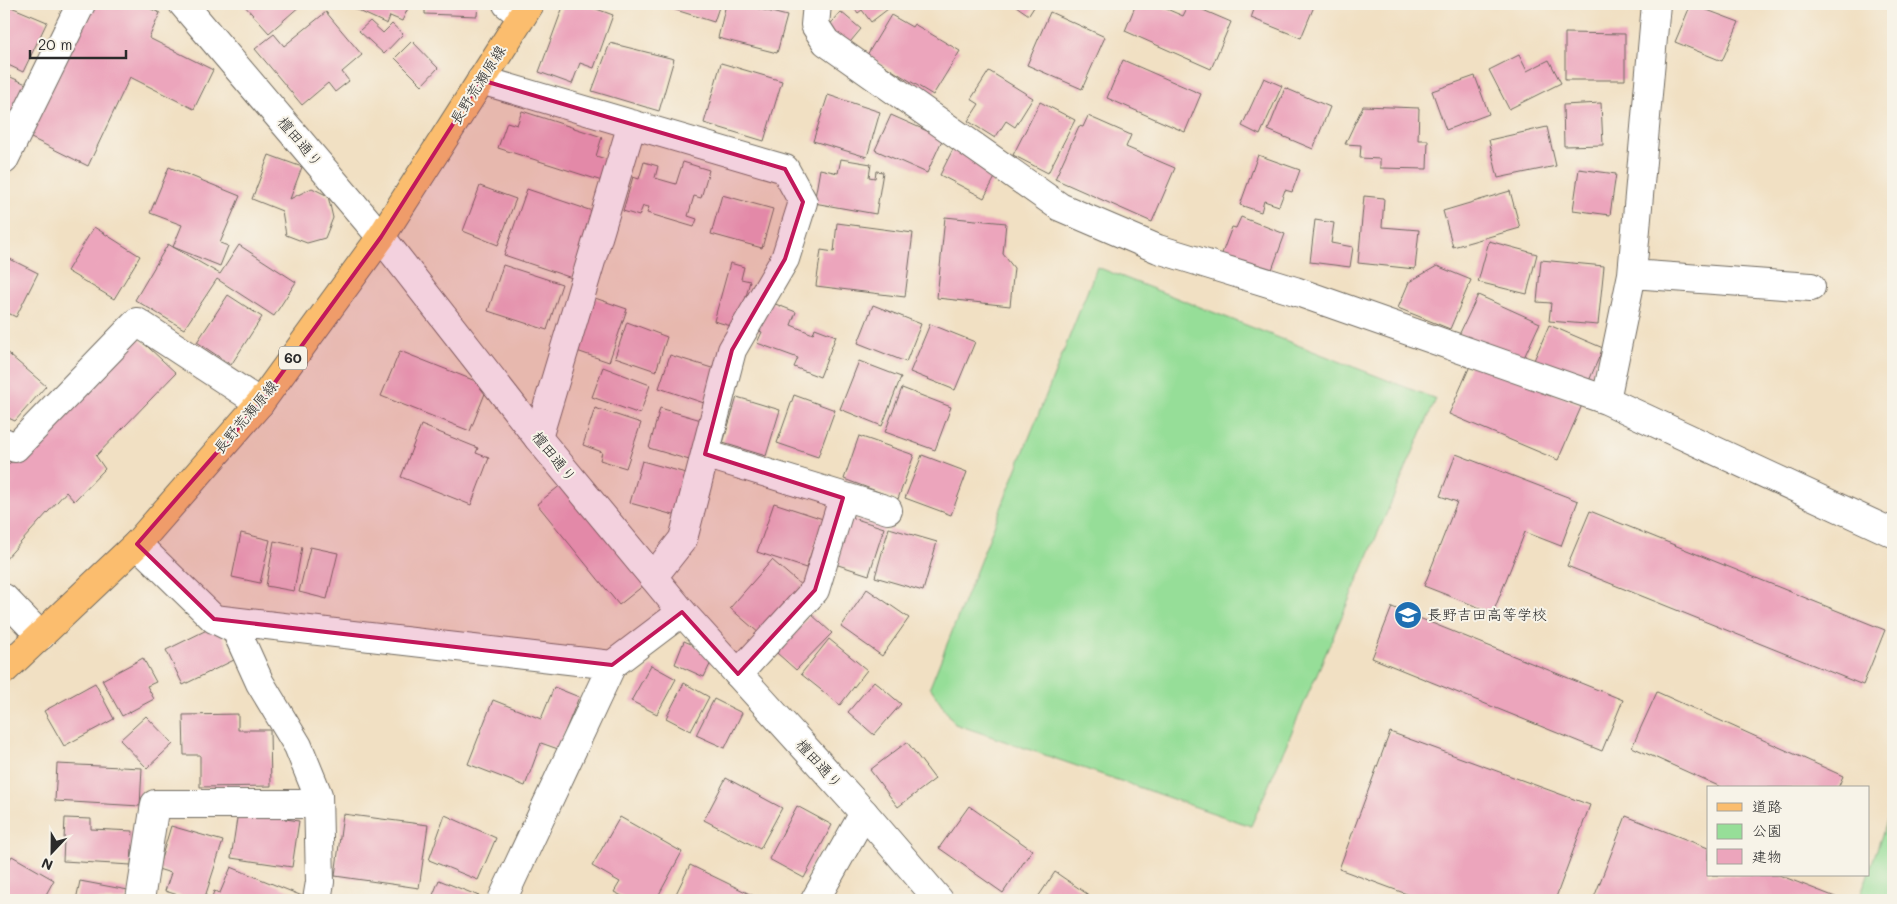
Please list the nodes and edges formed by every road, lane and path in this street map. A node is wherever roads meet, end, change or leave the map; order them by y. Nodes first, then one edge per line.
1 (81, 4) edge
2 (183, 4) edge
3 (818, 4) edge
4 (1656, 4) edge
5 (519, 8) edge
6 (481, 80) junction
7 (632, 124) junction
8 (4, 160) edge
9 (381, 237) junction
10 (1632, 274) junction
11 (1811, 286) dead end
12 (1606, 400) junction
13 (260, 403) junction
14 (538, 438) junction
15 (4, 442) edge
16 (705, 454) junction
17 (843, 498) junction
18 (888, 510) dead end
19 (1893, 533) edge
20 (137, 544) junction
21 (653, 577) junction
22 (4, 598) edge
23 (682, 612) junction
24 (214, 618) junction
25 (41, 636) junction
26 (612, 666) junction
27 (4, 670) edge
28 (738, 674) junction
29 (318, 804) junction
30 (864, 813) junction
31 (140, 900) edge
32 (317, 900) edge
33 (502, 900) edge
34 (815, 900) edge
35 (939, 900) edge

1 - 8 street
2 - 9 street, 檀田通り
3 - 12 street
4 - 10 street
5 - 6 main road, 長野荒瀬原線 / 60
6 - 7 street
6 - 9 main road, 長野荒瀬原線 / 60
7 - 14 street
7 - 16 street
9 - 13 main road, 長野荒瀬原線 / 60
9 - 14 street, 檀田通り
10 - 11 street
10 - 12 street
12 - 19 street
13 - 15 street
13 - 20 main road, 長野荒瀬原線 / 60
14 - 21 street, 檀田通り
16 - 17 street
16 - 21 street
17 - 18 street
17 - 28 street
20 - 24 street
20 - 25 main road, 長野荒瀬原線 / 60
21 - 23 street, 檀田通り
22 - 25 street
23 - 26 street
23 - 28 street, 檀田通り
24 - 26 street
24 - 29 street
25 - 27 main road, 長野荒瀬原線 / 60
26 - 33 street
28 - 30 street, 檀田通り
29 - 31 street
29 - 32 street
30 - 34 street
30 - 35 street, 檀田通り

